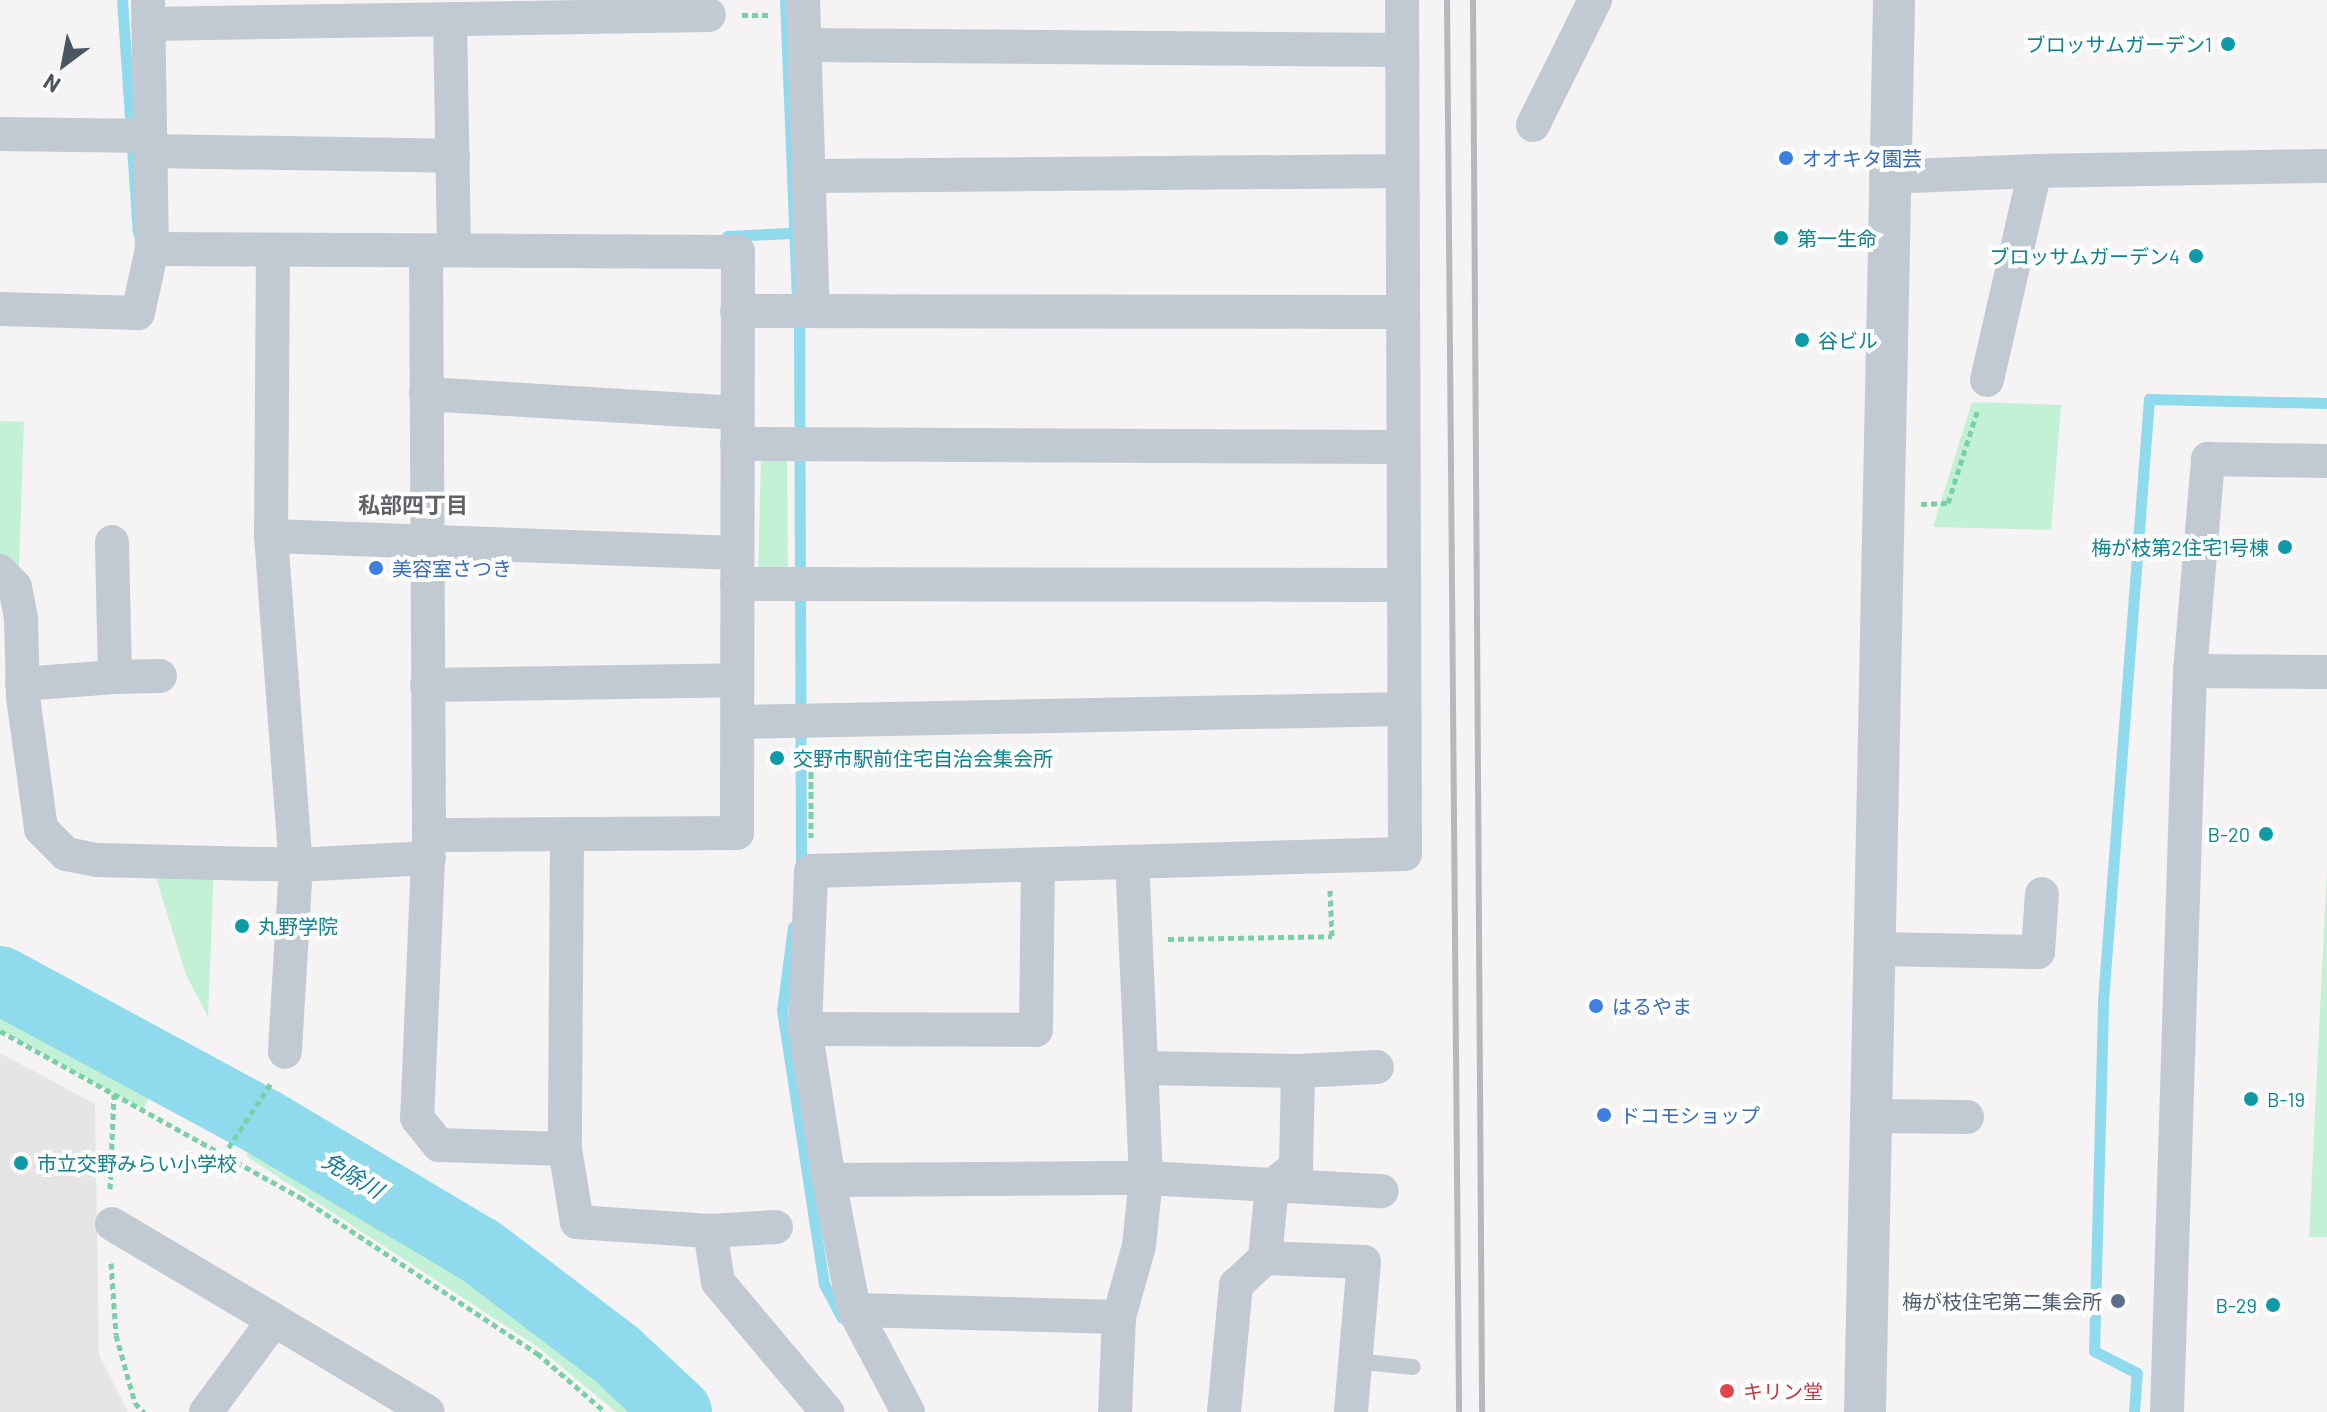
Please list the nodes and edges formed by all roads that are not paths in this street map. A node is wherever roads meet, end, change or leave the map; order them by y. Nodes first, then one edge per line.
1 (803, 0) edge
2 (1402, 0) edge
3 (1595, 0) edge
4 (1894, 0) edge
5 (148, 12) edge
6 (709, 15) dead end
7 (450, 19) junction
8 (805, 45) junction
9 (1402, 50) junction
10 (1533, 125) dead end
11 (0, 134) edge
12 (149, 141) junction
13 (453, 156) junction
14 (2327, 166) edge
15 (1402, 171) junction
16 (2035, 171) junction
17 (809, 176) junction
18 (1886, 177) junction
19 (447, 241) junction
20 (152, 248) junction
21 (273, 251) junction
22 (0, 309) edge
23 (737, 311) junction
24 (812, 311) junction
25 (1403, 312) junction
26 (1987, 380) road end
27 (426, 394) junction
28 (737, 428) junction
29 (1403, 447) junction
30 (2327, 461) edge
31 (271, 536) junction
32 (112, 542) dead end
33 (425, 542) junction
34 (737, 568) junction
35 (0, 571) edge
36 (1404, 585) junction
37 (2190, 671) junction
38 (2327, 672) edge
39 (160, 676) dead end
40 (115, 677) junction
41 (737, 680) junction
42 (22, 684) junction
43 (427, 685) junction
44 (1404, 709) junction
45 (741, 722) junction
46 (567, 838) junction
47 (429, 846) junction
48 (1132, 862) junction
49 (296, 865) junction
50 (1038, 865) junction
51 (2042, 894) dead end
52 (1876, 949) junction
53 (805, 1029) junction
54 (285, 1052) dead end
55 (1377, 1067) dead end
56 (1141, 1068) junction
57 (1298, 1071) junction
58 (1872, 1116) junction
59 (1967, 1117) dead end
60 (565, 1149) junction
61 (1146, 1178) junction
62 (829, 1180) junction
63 (1272, 1186) junction
64 (1382, 1191) dead end
65 (112, 1224) dead end
66 (776, 1227) dead end
67 (710, 1231) junction
68 (1265, 1258) junction
69 (854, 1310) junction
70 (1119, 1317) junction
71 (274, 1320) junction
72 (1355, 1361) junction
73 (1413, 1367) dead end
74 (392, 1403) edge
75 (206, 1412) edge
76 (428, 1412) edge
77 (827, 1412) edge
78 (908, 1412) edge
79 (1115, 1412) edge
80 (1224, 1412) edge
81 (1351, 1412) edge
82 (1865, 1412) edge
83 (2167, 1412) edge

1 - 8 street
2 - 9 street
3 - 10 street
4 - 18 street
5 - 7 street
5 - 12 street
6 - 7 street
7 - 13 street
8 - 9 street
8 - 17 street
9 - 15 street
11 - 12 street
12 - 13 street
12 - 20 street
13 - 19 street
14 - 16 street
15 - 17 street
15 - 25 street
16 - 18 street
16 - 26 street
17 - 24 street
18 - 52 street
19 - 21 street
19 - 23 street
19 - 27 street
20 - 21 street
20 - 22 street
21 - 31 street
23 - 24 street
23 - 28 street
24 - 25 street
25 - 29 street
27 - 28 street
27 - 33 street
28 - 29 street
28 - 34 street
29 - 36 street
30 - 37 street
31 - 33 street
31 - 49 street
32 - 40 street
33 - 34 street
33 - 43 street
34 - 36 street
34 - 41 street
35 - 42 street
36 - 44 street
37 - 38 street
37 - 83 street
39 - 40 street
40 - 42 street
41 - 43 street
41 - 45 street
42 - 49 street
43 - 47 street
44 - 45 street
44 - 48 street
45 - 46 street
46 - 47 street
46 - 60 street
47 - 49 street
47 - 60 street
48 - 50 street
48 - 56 street
49 - 54 street
50 - 53 street
50 - 53 street
51 - 52 street
52 - 58 street
53 - 62 street
55 - 57 street
56 - 57 street
56 - 61 street
57 - 63 street
58 - 59 street
58 - 82 street
60 - 67 street
61 - 62 street
61 - 63 street
61 - 70 street
62 - 69 street
63 - 64 street
63 - 68 street
65 - 71 street
66 - 67 street
67 - 77 street
68 - 72 street
68 - 80 street
69 - 70 street
69 - 78 street
70 - 79 street
71 - 74 street
71 - 75 street
72 - 73 lane
72 - 81 street
74 - 76 street

